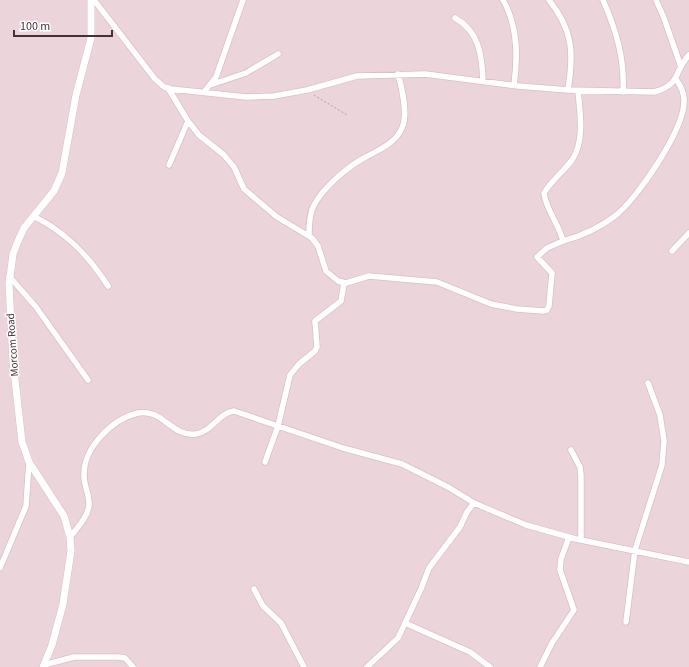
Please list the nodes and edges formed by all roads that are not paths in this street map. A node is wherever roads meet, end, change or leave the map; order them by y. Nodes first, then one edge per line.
1 (91, 0) edge
2 (94, 0) edge
3 (243, 0) edge
4 (503, 0) edge
5 (549, 0) edge
6 (604, 0) edge
7 (656, 0) edge
8 (455, 18) dead end
9 (278, 54) dead end
10 (689, 54) edge
11 (681, 67) junction
12 (398, 74) junction
13 (676, 79) junction
14 (483, 80) junction
15 (210, 85) junction
16 (514, 85) junction
17 (168, 88) junction
18 (568, 90) junction
19 (578, 90) junction
20 (204, 92) junction
21 (623, 92) junction
22 (188, 121) junction
23 (169, 165) dead end
24 (35, 217) junction
25 (689, 234) edge
26 (309, 235) junction
27 (563, 241) junction
28 (672, 251) dead end
29 (9, 276) junction
30 (344, 283) junction
31 (108, 286) dead end
32 (88, 380) dead end
33 (648, 383) dead end
34 (278, 426) junction
35 (571, 450) dead end
36 (30, 462) junction
37 (265, 462) dead end
38 (474, 503) junction
39 (70, 537) junction
40 (569, 537) junction
41 (581, 540) junction
42 (635, 550) junction
43 (689, 562) edge
44 (0, 568) edge
45 (254, 589) dead end
46 (626, 622) dead end
47 (405, 623) junction
48 (43, 666) edge
49 (133, 667) edge
50 (304, 667) edge
51 (367, 667) edge
52 (490, 667) edge
53 (540, 667) edge

1 - 24 street, Morcom Road
2 - 17 street
3 - 15 street
4 - 16 street
5 - 18 street
6 - 21 street
7 - 11 street
8 - 14 street
9 - 15 street
10 - 11 street
11 - 13 street
12 - 14 street
12 - 20 street
12 - 26 street
13 - 21 street
13 - 27 street
14 - 16 street
15 - 20 street
16 - 18 street
17 - 20 street
17 - 22 street
18 - 19 street
19 - 21 street
19 - 27 street
22 - 23 street
22 - 26 street
24 - 29 street, Morcom Road
24 - 31 street
25 - 28 street
26 - 30 street
27 - 30 street
29 - 32 street
29 - 36 street, Morcom Road
30 - 34 street
33 - 42 street
34 - 37 street
34 - 38 street
34 - 39 street
35 - 41 street
36 - 39 street, Morcom Road
36 - 44 street
38 - 40 street
38 - 47 street
39 - 48 street, Morcom Road
40 - 41 street
40 - 53 street
41 - 42 street
42 - 43 street
42 - 46 street
45 - 50 street
47 - 51 street
47 - 52 street
48 - 49 street

